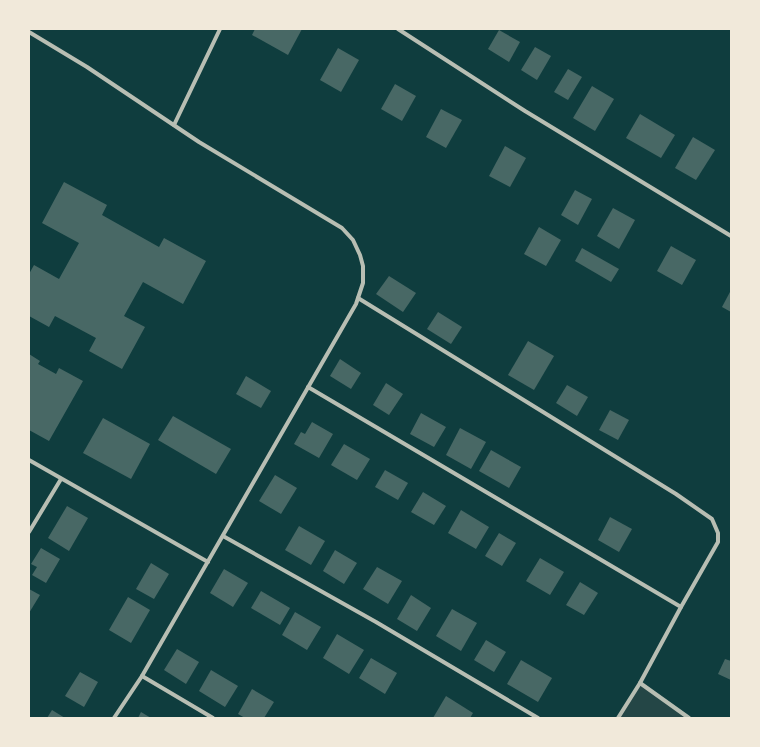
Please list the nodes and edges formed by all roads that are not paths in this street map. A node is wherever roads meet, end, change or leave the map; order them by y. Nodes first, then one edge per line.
1 (220, 29) edge
2 (398, 29) edge
3 (29, 32) edge
4 (174, 125) junction
5 (731, 236) edge
6 (358, 298) junction
7 (308, 387) junction
8 (29, 460) edge
9 (61, 479) junction
10 (29, 532) edge
11 (223, 536) junction
12 (208, 562) junction
13 (681, 607) junction
14 (142, 676) junction
15 (640, 683) junction
16 (114, 718) edge
17 (213, 718) edge
18 (538, 718) edge
19 (618, 718) edge
20 (689, 718) edge

1 - 4 street
2 - 5 street
3 - 4 street
4 - 6 street
6 - 7 street
6 - 13 street
7 - 11 street
7 - 13 street
8 - 9 street
9 - 10 street
9 - 12 street
11 - 12 street
11 - 18 street
12 - 14 street
13 - 15 street
14 - 16 street
14 - 17 street
15 - 19 street
15 - 20 street

